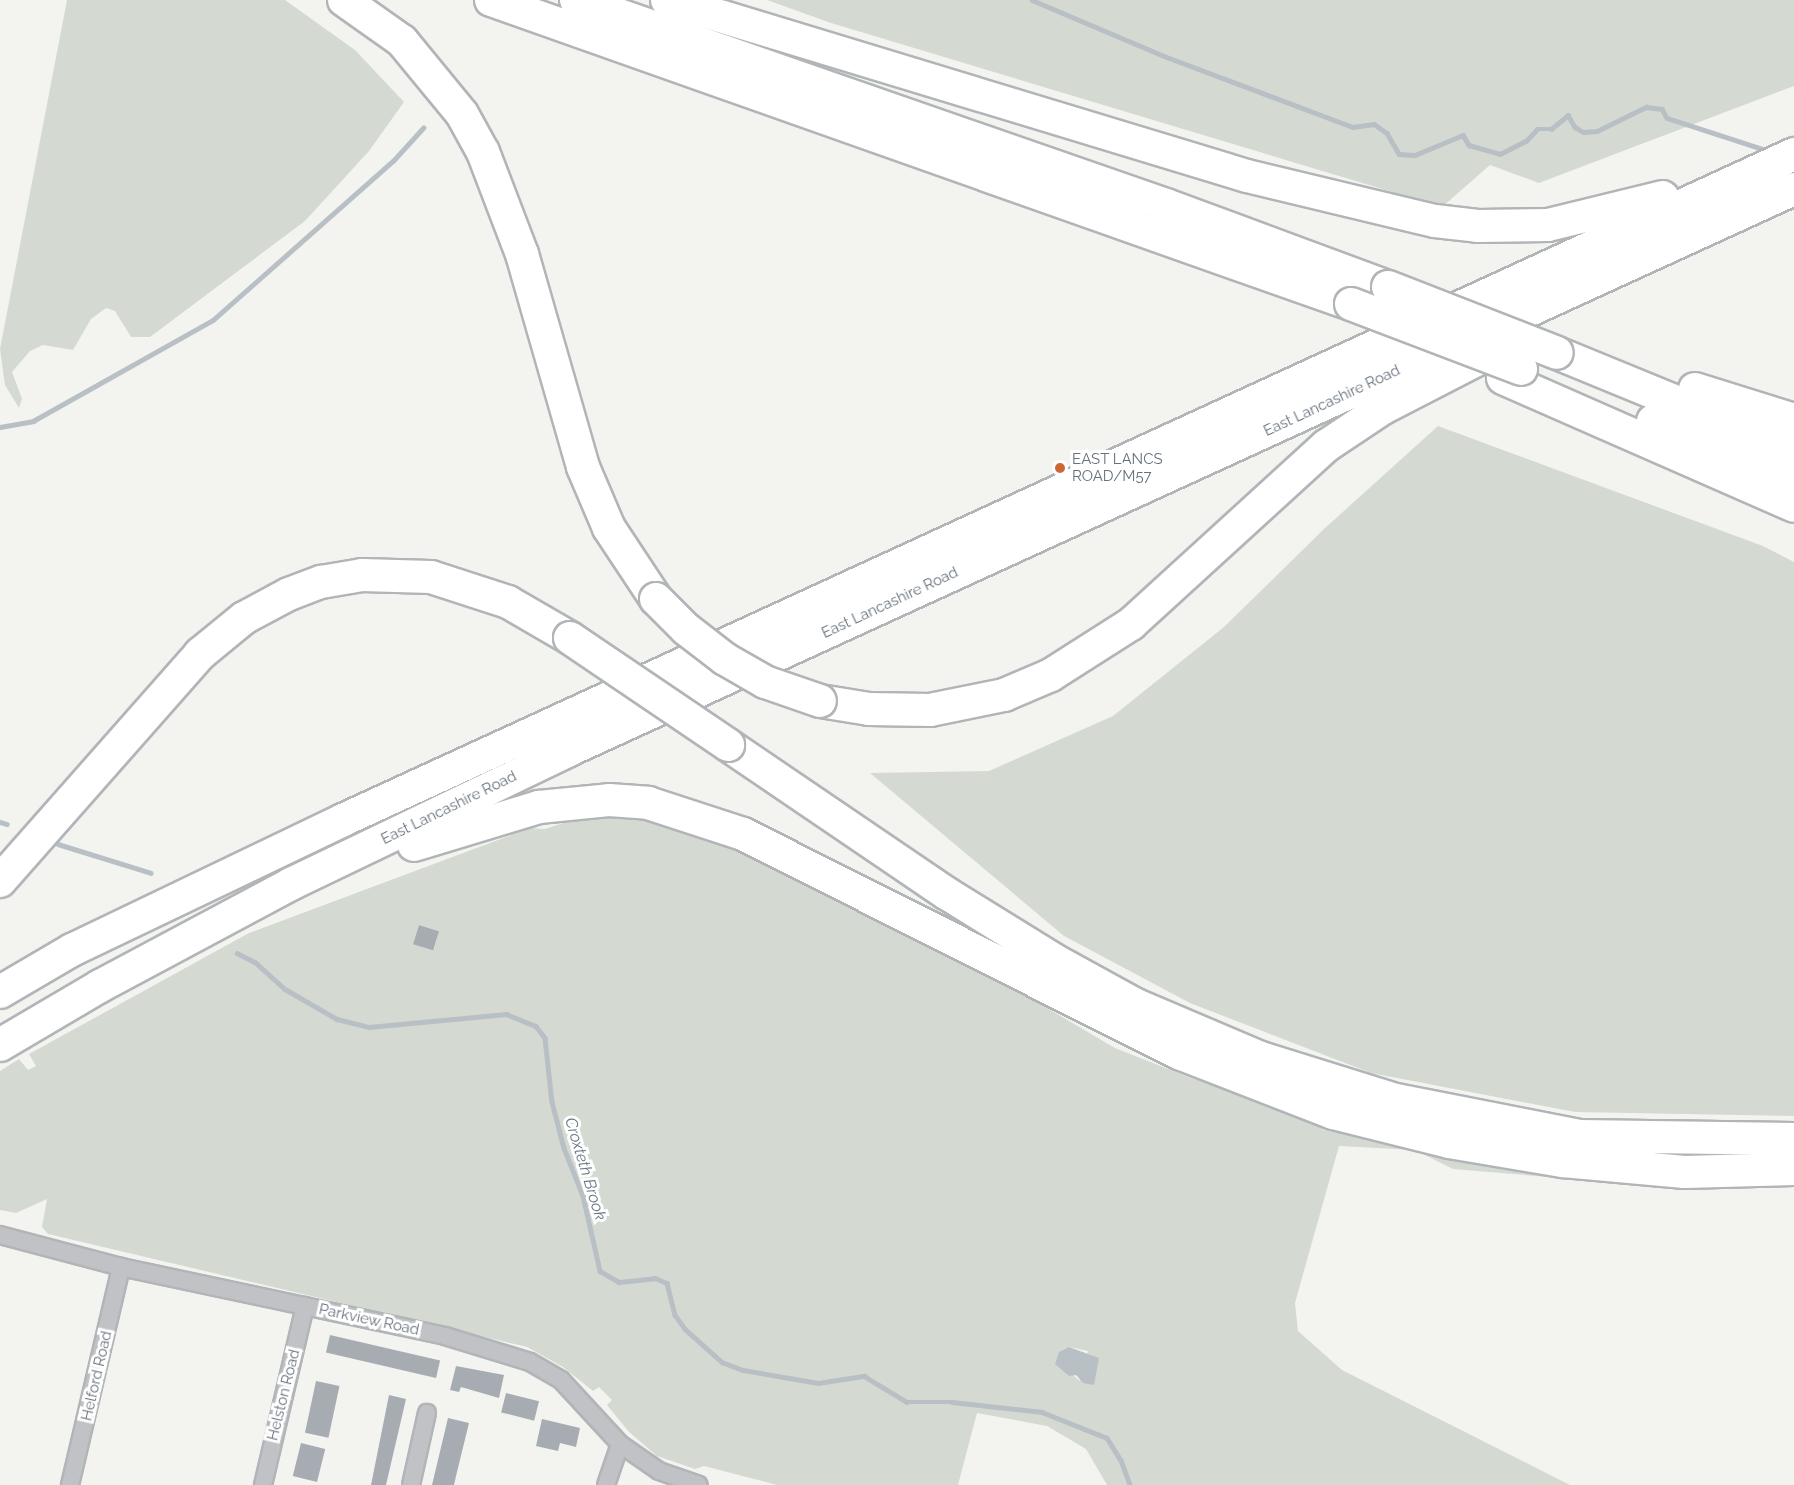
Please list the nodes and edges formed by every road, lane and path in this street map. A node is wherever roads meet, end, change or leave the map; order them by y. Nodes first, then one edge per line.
1 (344, 0) edge
2 (491, 0) edge
3 (576, 0) edge
4 (667, 0) edge
5 (1784, 158) edge
6 (1794, 189) edge
7 (1748, 210) junction
8 (1565, 349) junction
9 (1512, 373) junction
10 (1794, 420) edge
11 (1794, 450) edge
12 (1794, 478) edge
13 (1794, 506) edge
14 (0, 881) edge
15 (213, 924) junction
16 (0, 992) edge
17 (0, 1045) edge
18 (1794, 1139) edge
19 (1794, 1169) edge
20 (0, 1235) edge
21 (121, 1267) junction
22 (305, 1306) junction
23 (426, 1413) dead end
24 (620, 1444) junction
25 (70, 1485) edge
26 (263, 1485) edge
27 (411, 1485) edge
28 (606, 1485) edge
29 (699, 1485) edge

1 - 7 highway, bridge
2 - 9 highway, bridge
3 - 8 highway, bridge
4 - 5 highway
5 - 16 highway, East Lancashire Road
6 - 7 highway, East Lancashire Road
7 - 15 highway, East Lancashire Road
8 - 10 highway
8 - 11 highway
9 - 12 highway
9 - 13 highway
14 - 18 highway, bridge
15 - 17 highway, East Lancashire Road
15 - 19 highway
20 - 21 street, Parkview Road
21 - 22 street, Parkview Road
21 - 25 street, Helford Road
22 - 24 street, Parkview Road
22 - 26 street, Helston Road
23 - 27 street
24 - 28 street
24 - 29 street, Parkview Road

